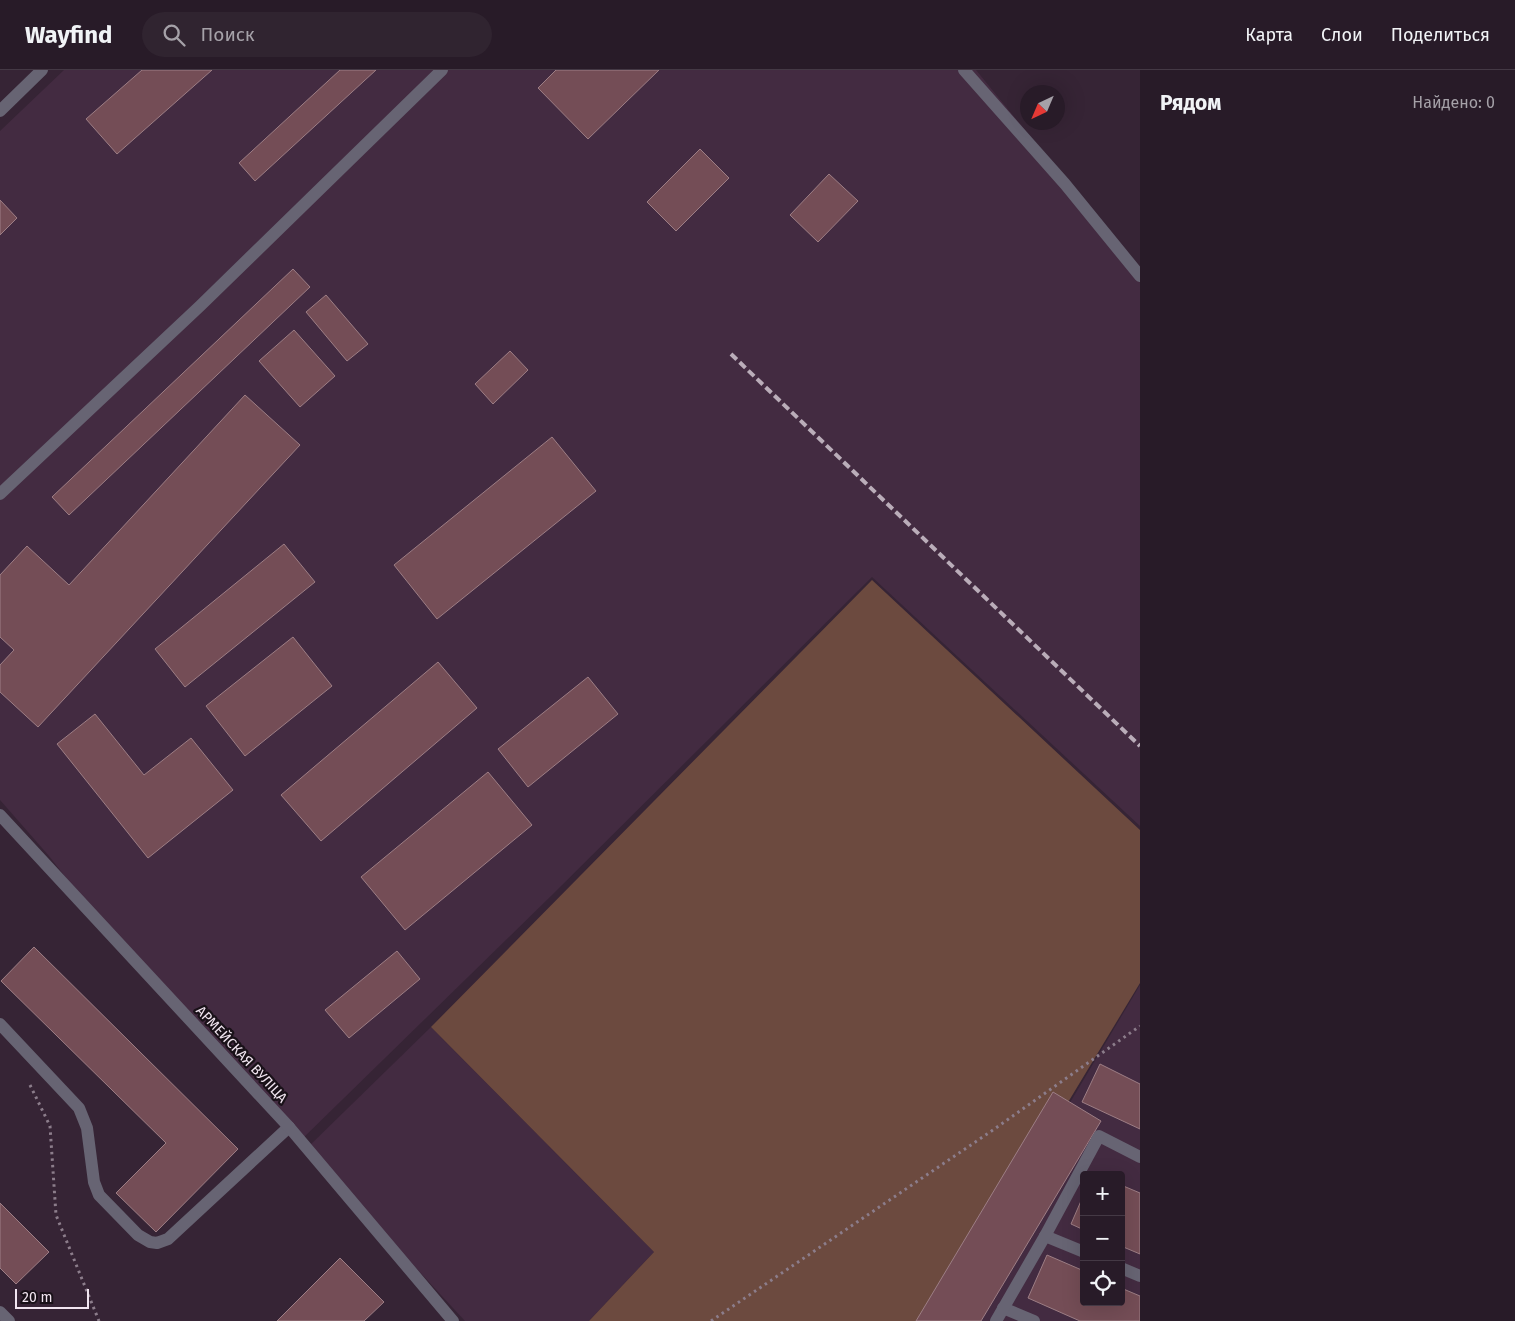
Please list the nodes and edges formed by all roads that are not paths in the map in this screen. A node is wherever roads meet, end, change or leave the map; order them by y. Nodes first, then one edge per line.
1 (42, 70) edge
2 (442, 70) edge
3 (964, 70) edge
4 (0, 111) edge
5 (1140, 276) edge
6 (0, 494) edge
7 (0, 814) edge
8 (0, 1024) edge
9 (289, 1127) junction
10 (1140, 1156) edge
11 (1045, 1236) junction
12 (1080, 1250) edge
13 (1125, 1270) edge
14 (1140, 1276) edge
15 (1004, 1308) junction
16 (0, 1312) edge
17 (9, 1321) edge
18 (453, 1321) edge
19 (996, 1321) edge
20 (1034, 1321) edge

1 - 4 street
2 - 6 street
3 - 5 street
7 - 9 street, АРМЕЙСКАЯ ВУЛІЦА
8 - 9 street
9 - 18 street, АРМЕЙСКАЯ ВУЛІЦА
10 - 11 street
11 - 12 street
11 - 15 street
13 - 14 street
15 - 19 street
15 - 20 street
16 - 17 street

